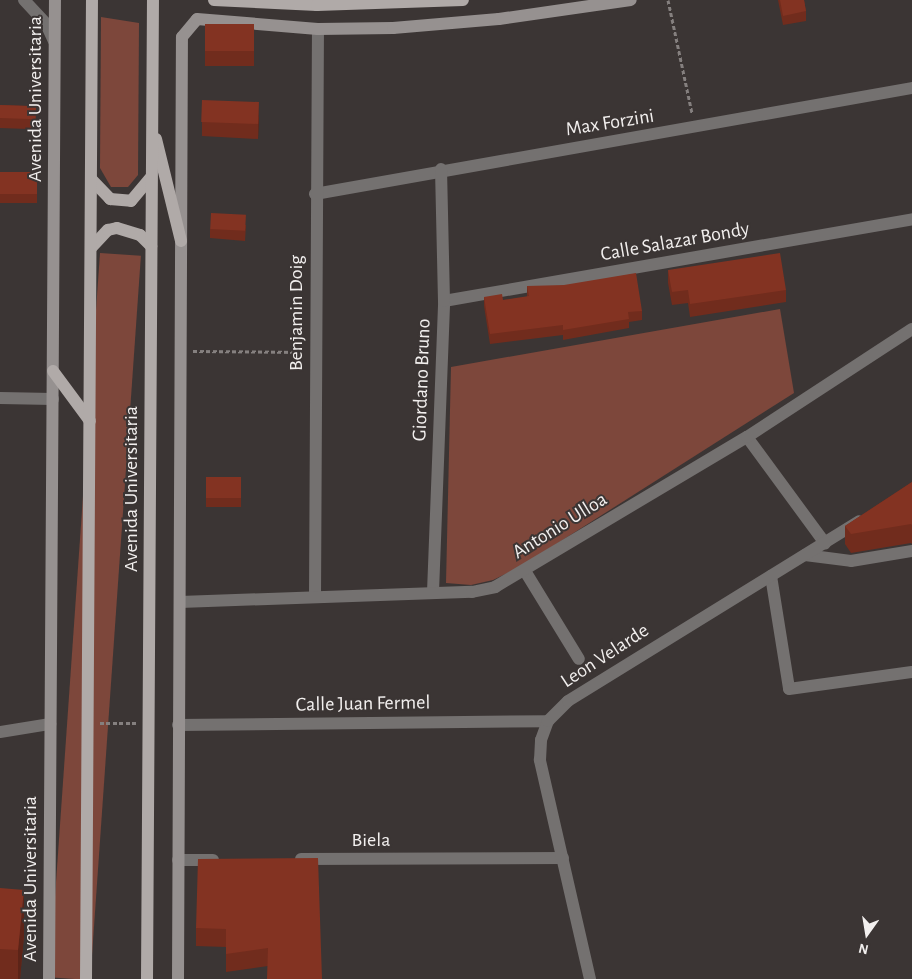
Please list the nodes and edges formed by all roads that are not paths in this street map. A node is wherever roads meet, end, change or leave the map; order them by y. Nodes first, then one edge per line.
1 (24, 0) edge
2 (55, 0) edge
3 (92, 0) edge
4 (153, 0) edge
5 (214, 0) edge
6 (463, 0) edge
7 (631, 0) edge
8 (318, 29) junction
9 (54, 41) junction
10 (912, 88) edge
11 (151, 120) junction
12 (441, 169) junction
13 (151, 177) junction
14 (91, 179) junction
15 (315, 194) junction
16 (912, 219) edge
17 (181, 241) junction
18 (150, 246) junction
19 (91, 248) junction
20 (444, 301) junction
21 (912, 329) edge
22 (53, 371) junction
23 (0, 398) edge
24 (53, 399) junction
25 (90, 421) junction
26 (747, 437) junction
27 (872, 513) edge
28 (825, 543) junction
29 (912, 551) edge
30 (805, 555) junction
31 (525, 571) junction
32 (771, 576) junction
33 (433, 592) junction
34 (315, 597) junction
35 (180, 602) junction
36 (579, 659) dead end
37 (912, 672) edge
38 (548, 721) junction
39 (50, 724) junction
40 (178, 725) junction
41 (0, 732) edge
42 (563, 858) junction
43 (288, 859) edge
44 (178, 860) junction
45 (228, 860) edge
46 (49, 979) edge
47 (86, 979) edge
48 (147, 979) edge
49 (178, 979) edge
50 (590, 979) edge

1 - 9 street
2 - 9 main road, Avenida Universitaria
3 - 14 main road, Avenida Universitaria
4 - 11 main road, Avenida Universitaria
5 - 6 main road
7 - 8 main road
8 - 15 street, Benjamin Doig
8 - 17 main road
9 - 22 main road, Avenida Universitaria
10 - 12 street, Max Forzini
11 - 13 main road, Avenida Universitaria
11 - 17 main road
12 - 15 street, Max Forzini
12 - 20 street, Giordano Bruno
13 - 14 main road
13 - 18 main road, Avenida Universitaria
14 - 19 main road, Avenida Universitaria
15 - 34 street, Benjamin Doig
16 - 20 street, Calle Salazar Bondy
17 - 35 main road
18 - 19 main road
18 - 48 main road, Avenida Universitaria
19 - 25 main road, Avenida Universitaria
20 - 33 street, Giordano Bruno
21 - 26 street, Antonio Ulloa
22 - 24 main road, Avenida Universitaria
22 - 25 main road
23 - 24 street
24 - 39 main road, Avenida Universitaria
25 - 47 main road, Avenida Universitaria
26 - 28 street
26 - 31 street, Antonio Ulloa
27 - 28 street, Leon Velarde
28 - 30 street, Leon Velarde
29 - 30 street
30 - 32 street, Leon Velarde
31 - 33 street, Antonio Ulloa
31 - 36 street
32 - 37 street
32 - 38 street, Leon Velarde
33 - 34 street, Antonio Ulloa
34 - 35 street, Antonio Ulloa
35 - 40 main road
38 - 40 street, Calle Juan Fermel
38 - 42 street, Leon Velarde
39 - 41 street
39 - 46 main road, Avenida Universitaria
40 - 44 main road
42 - 43 street, Biela
42 - 50 street, Leon Velarde
44 - 45 street
44 - 49 main road

